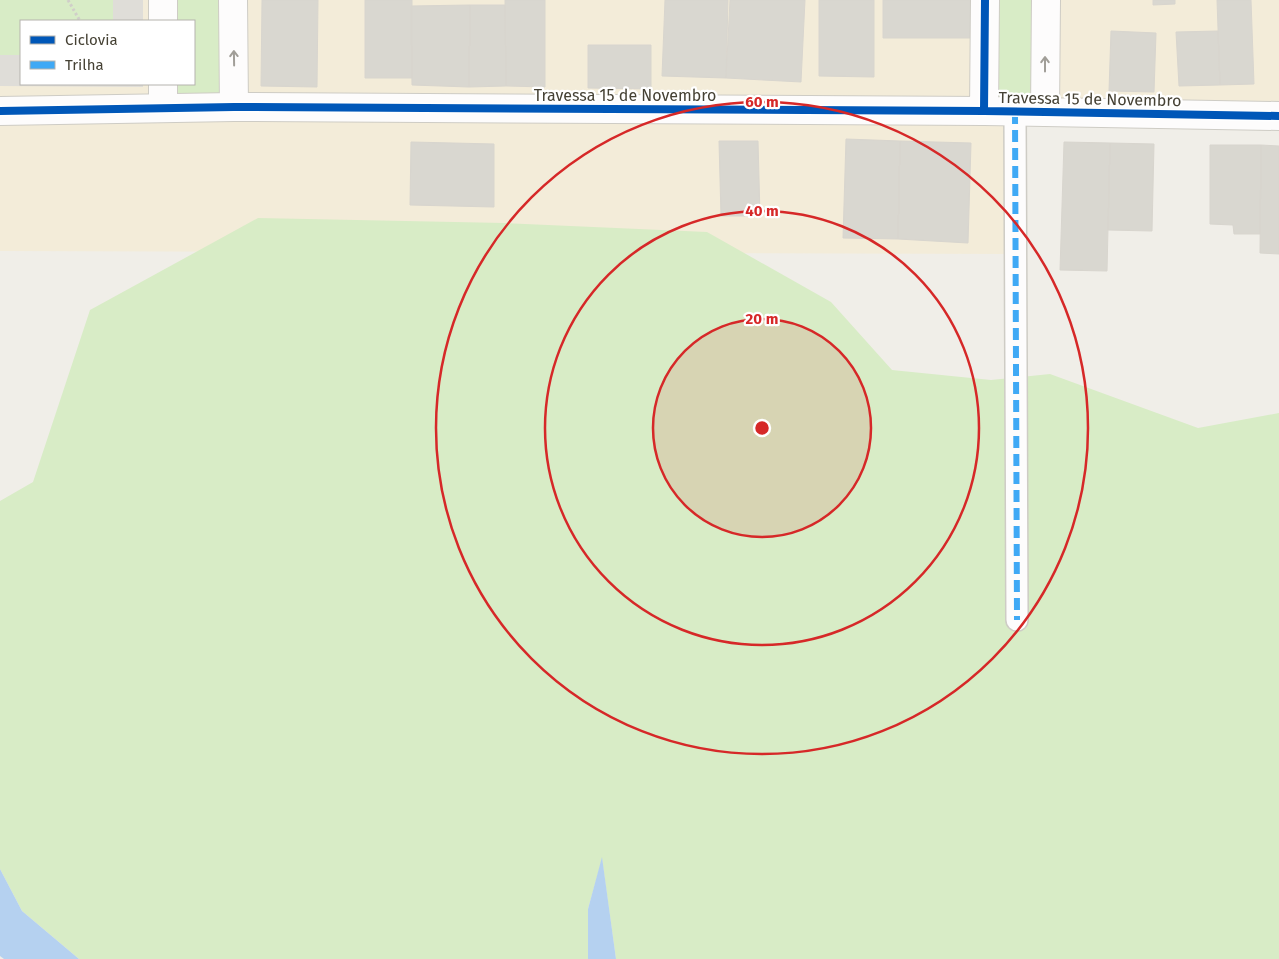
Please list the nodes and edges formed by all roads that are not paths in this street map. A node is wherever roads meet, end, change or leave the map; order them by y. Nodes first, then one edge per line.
1 (163, 0) edge
2 (233, 0) edge
3 (985, 0) edge
4 (1046, 0) edge
5 (163, 20) edge
6 (163, 95) edge
7 (234, 106) junction
8 (0, 111) edge
9 (984, 111) junction
10 (1014, 112) junction
11 (1045, 112) junction
12 (1279, 116) edge
13 (1017, 620) dead end

1 - 5 street
7 -> 2 street
3 - 9 street
11 -> 4 street
6 - 7 street, Travessa 15 de Novembro
6 - 8 street, Travessa 15 de Novembro
7 - 9 street, Travessa 15 de Novembro
9 - 10 street, Travessa 15 de Novembro
10 - 11 street, Travessa 15 de Novembro
10 - 13 street
11 - 12 street, Travessa 15 de Novembro

